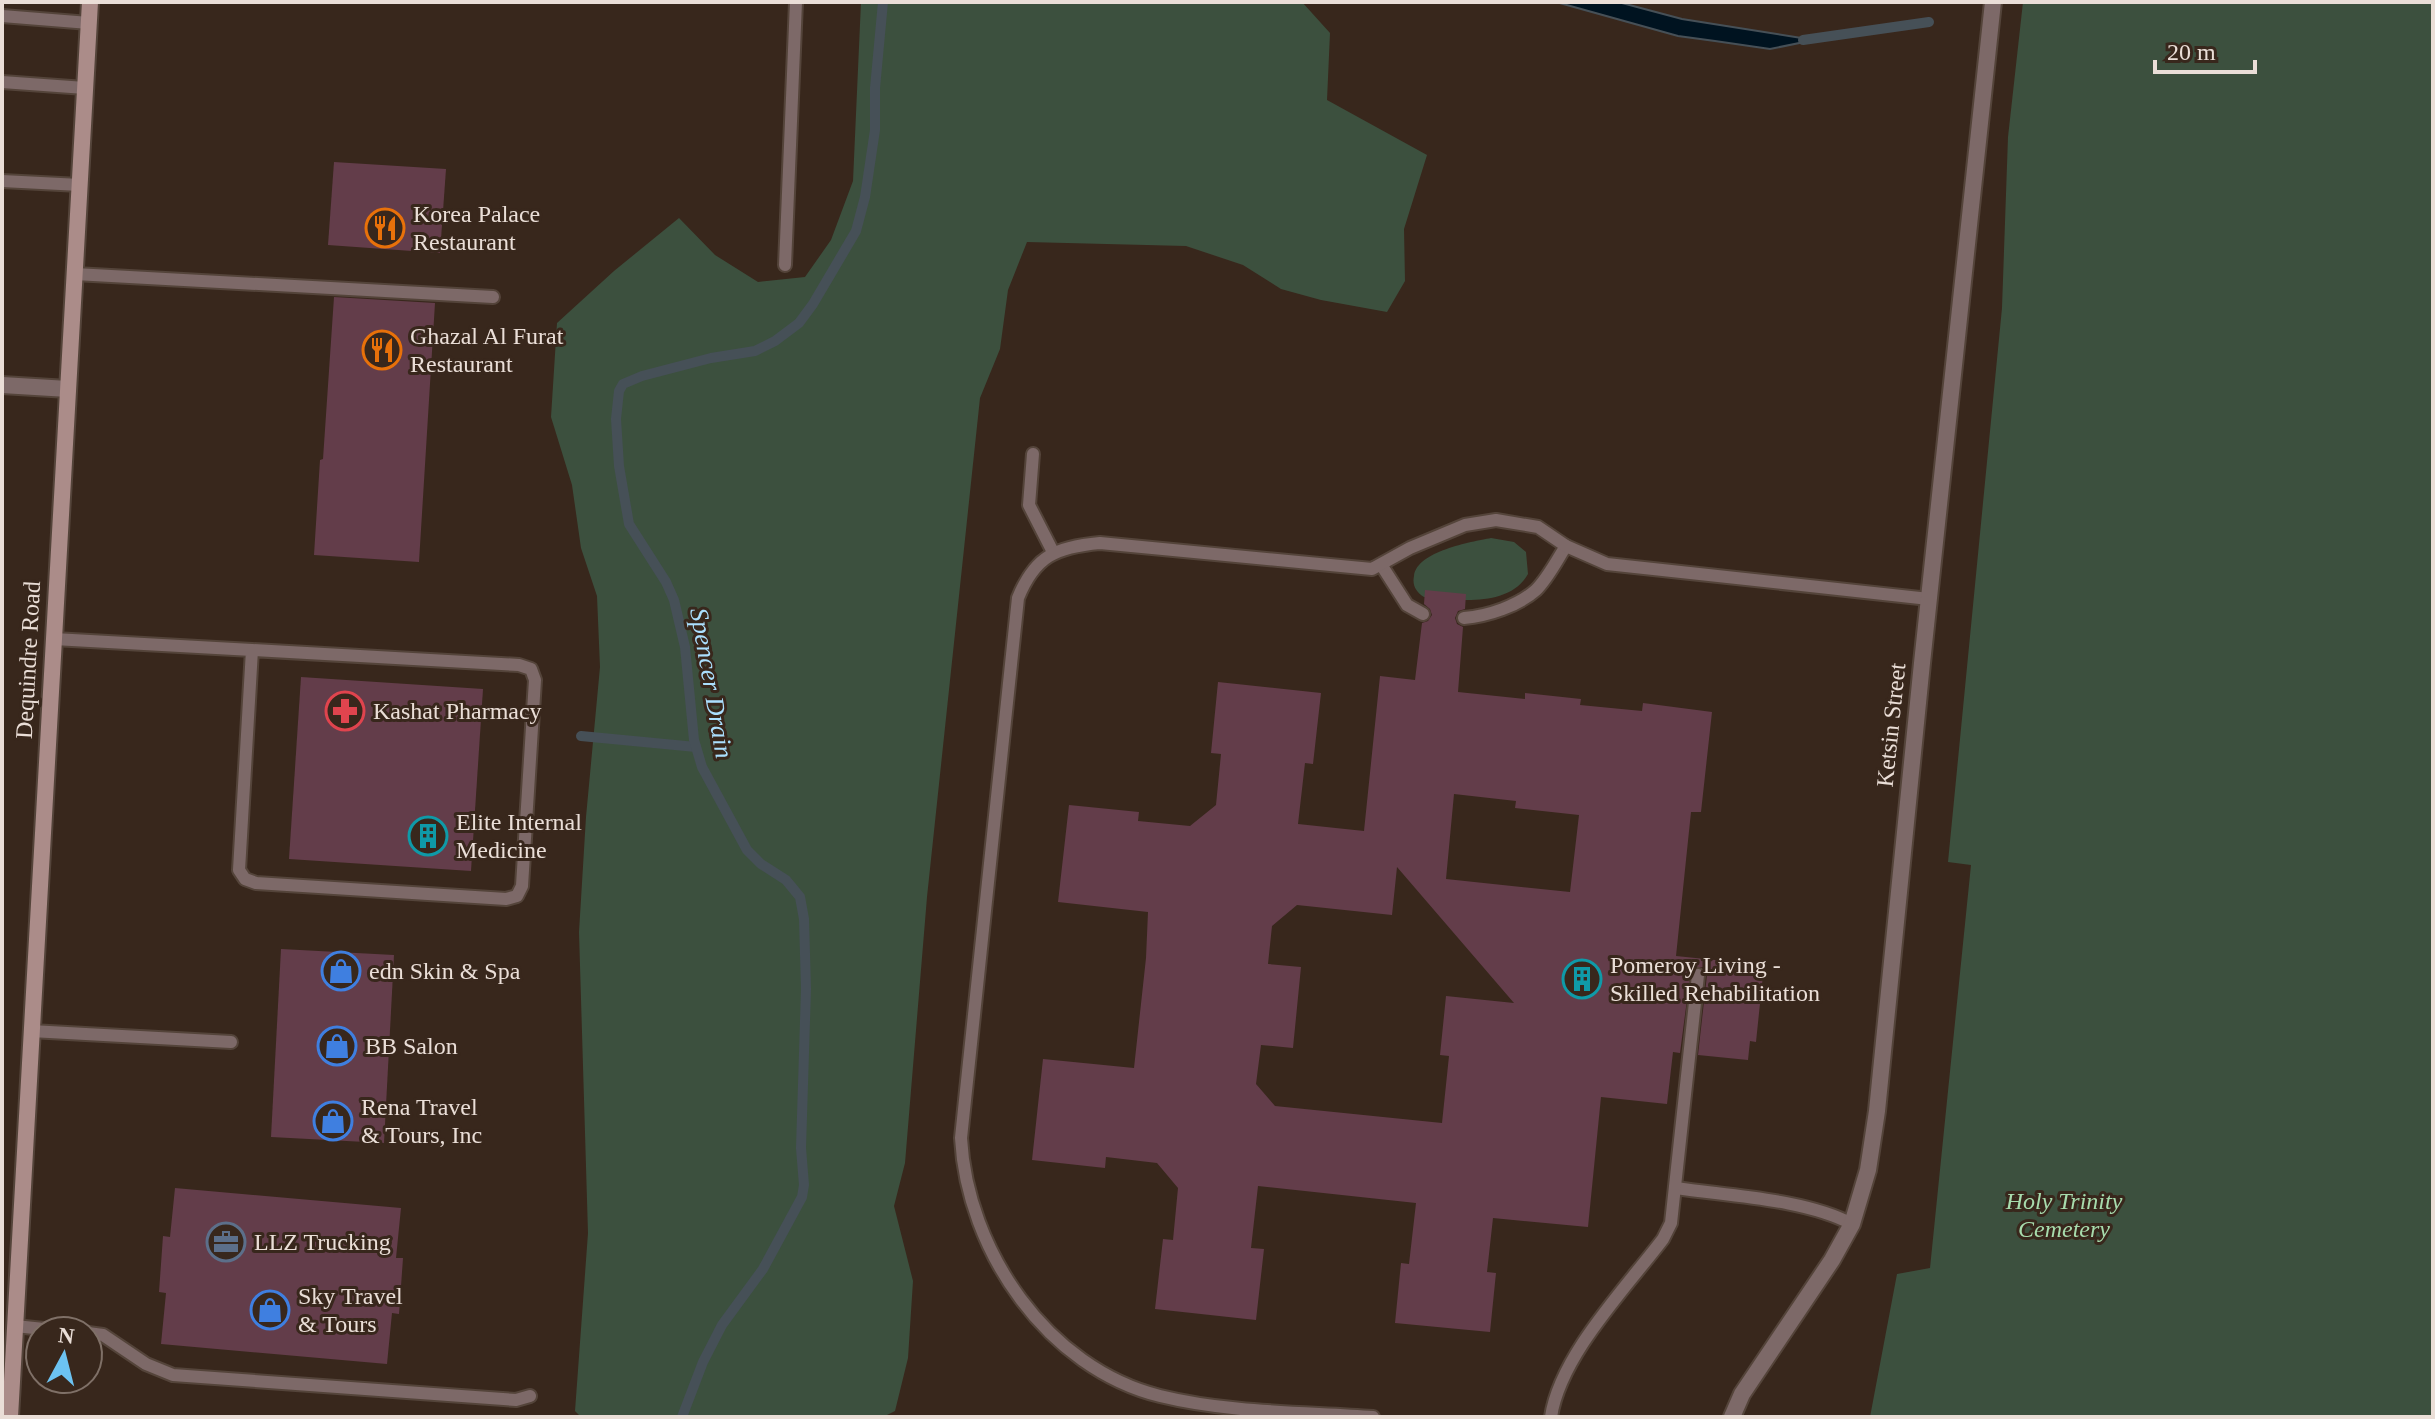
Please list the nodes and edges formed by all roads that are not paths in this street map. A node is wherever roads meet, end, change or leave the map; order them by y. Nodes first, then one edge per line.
1 (90, 2) edge
2 (796, 2) edge
3 (1993, 2) edge
4 (2, 16) edge
5 (89, 23) junction
6 (2, 82) edge
7 (85, 88) junction
8 (2, 181) edge
9 (80, 185) junction
10 (785, 265) dead end
11 (75, 274) junction
12 (493, 297) dead end
13 (2, 385) edge
14 (68, 389) junction
15 (1033, 454) dead end
16 (1566, 546) junction
17 (1053, 552) junction
18 (1382, 566) junction
19 (1929, 599) junction
20 (1423, 614) dead end
21 (1464, 618) dead end
22 (54, 639) junction
23 (252, 650) junction
24 (1698, 975) dead end
25 (31, 1031) junction
26 (231, 1042) dead end
27 (1676, 1188) junction
28 (1852, 1224) junction
29 (15, 1326) junction
30 (24, 1327) edge
31 (104, 1336) edge
32 (7, 1394) edge
33 (530, 1396) dead end
34 (10, 1417) edge
35 (1373, 1417) edge
36 (1551, 1417) edge
37 (1732, 1417) edge

1 - 5 main road, Dequindre Road
2 - 10 lane
3 - 19 street, Ketsin Street
4 - 5 lane
5 - 7 main road, Dequindre Road
6 - 7 lane
7 - 9 main road, Dequindre Road
8 - 9 lane
9 - 11 main road, Dequindre Road
11 - 12 lane
11 - 14 main road, Dequindre Road
13 - 14 street
14 - 22 main road, Dequindre Road
15 - 17 lane
16 - 18 lane
16 - 19 lane
16 - 21 lane
17 - 18 lane
17 - 35 lane
18 - 20 lane
19 - 28 street, Ketsin Street
22 - 23 lane
22 - 25 main road, Dequindre Road
23 - 23 lane
24 - 27 lane
25 - 26 lane
25 - 29 main road, Dequindre Road
27 - 28 lane
27 - 36 lane
28 - 37 street, Ketsin Street
29 - 30 lane
29 - 32 main road, Dequindre Road
31 - 33 lane
32 - 34 main road, Dequindre Road

